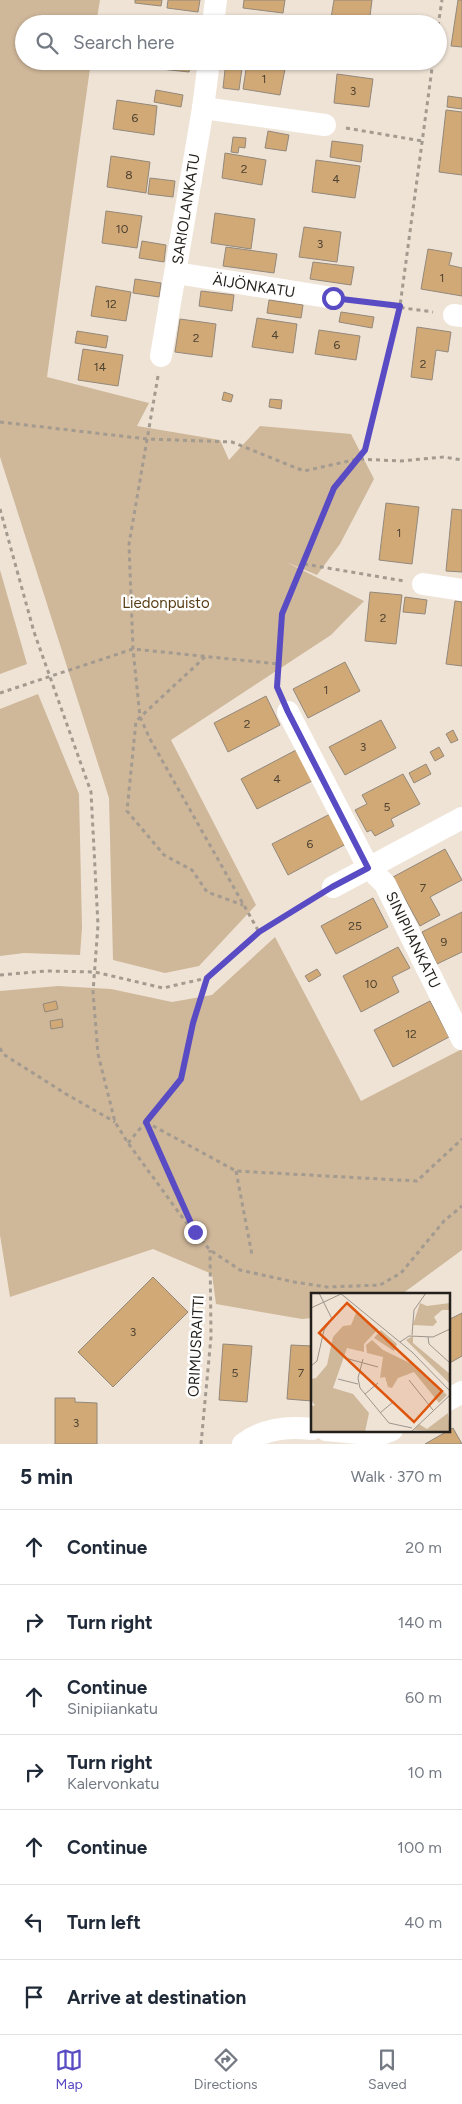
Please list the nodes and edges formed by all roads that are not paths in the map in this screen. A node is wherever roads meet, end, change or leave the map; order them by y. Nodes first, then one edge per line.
1 (216, 0) edge
2 (214, 15) edge
3 (207, 70) edge
4 (203, 108) junction
5 (325, 125) road end
6 (176, 273) junction
7 (333, 298) road end
8 (161, 356) road end
9 (423, 584) road end
10 (462, 590) edge
11 (288, 712) road end
12 (462, 818) edge
13 (368, 868) junction
14 (332, 887) road end
15 (462, 1039) edge
16 (462, 1392) edge
17 (450, 1399) edge
18 (311, 1429) edge
19 (347, 1432) edge
20 (387, 1432) edge
21 (242, 1444) edge

1 - 2 street
3 - 4 street, SARIOLANKATU
4 - 5 street
4 - 6 street, SARIOLANKATU
6 - 7 street, ÄIJÖNKATU
6 - 8 street, SARIOLANKATU
9 - 10 street
11 - 13 street, SINIPIIANKATU
12 - 13 street
13 - 14 street
13 - 15 street, SINIPIIANKATU
16 - 17 street
18 - 21 street
19 - 20 street

